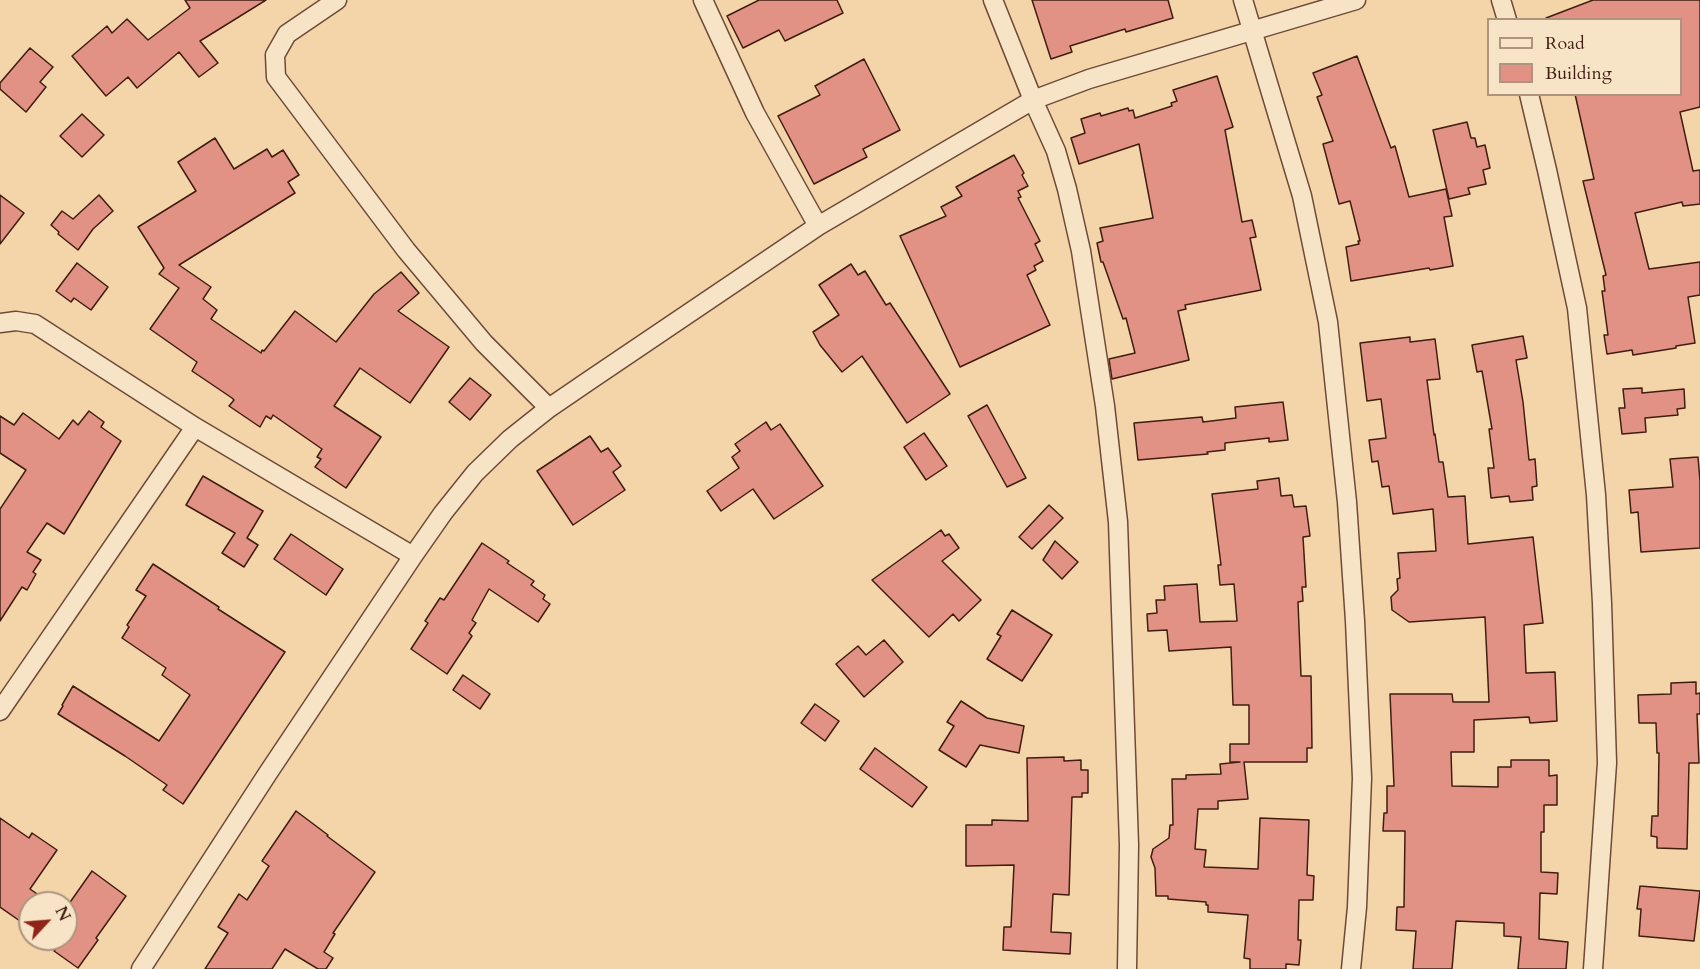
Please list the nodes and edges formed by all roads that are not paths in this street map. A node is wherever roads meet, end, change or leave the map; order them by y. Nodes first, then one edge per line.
1 (337, 0) edge
2 (703, 0) edge
3 (993, 0) edge
4 (1243, 0) edge
5 (1356, 0) edge
6 (1501, 0) edge
7 (1507, 18) edge
8 (1253, 31) junction
9 (1529, 96) edge
10 (1033, 100) junction
11 (818, 226) junction
12 (0, 323) edge
13 (549, 408) junction
14 (195, 427) junction
15 (413, 556) junction
16 (0, 711) edge
17 (141, 969) edge
18 (1127, 969) edge
19 (1351, 969) edge
20 (1593, 969) edge

1 - 13 street
2 - 11 street
3 - 10 street
4 - 8 street
5 - 8 street
6 - 7 street
8 - 10 street
8 - 19 street
9 - 20 street
10 - 11 street
10 - 18 street
11 - 13 street
12 - 14 street
13 - 15 street
14 - 15 street
14 - 16 street
15 - 17 street

